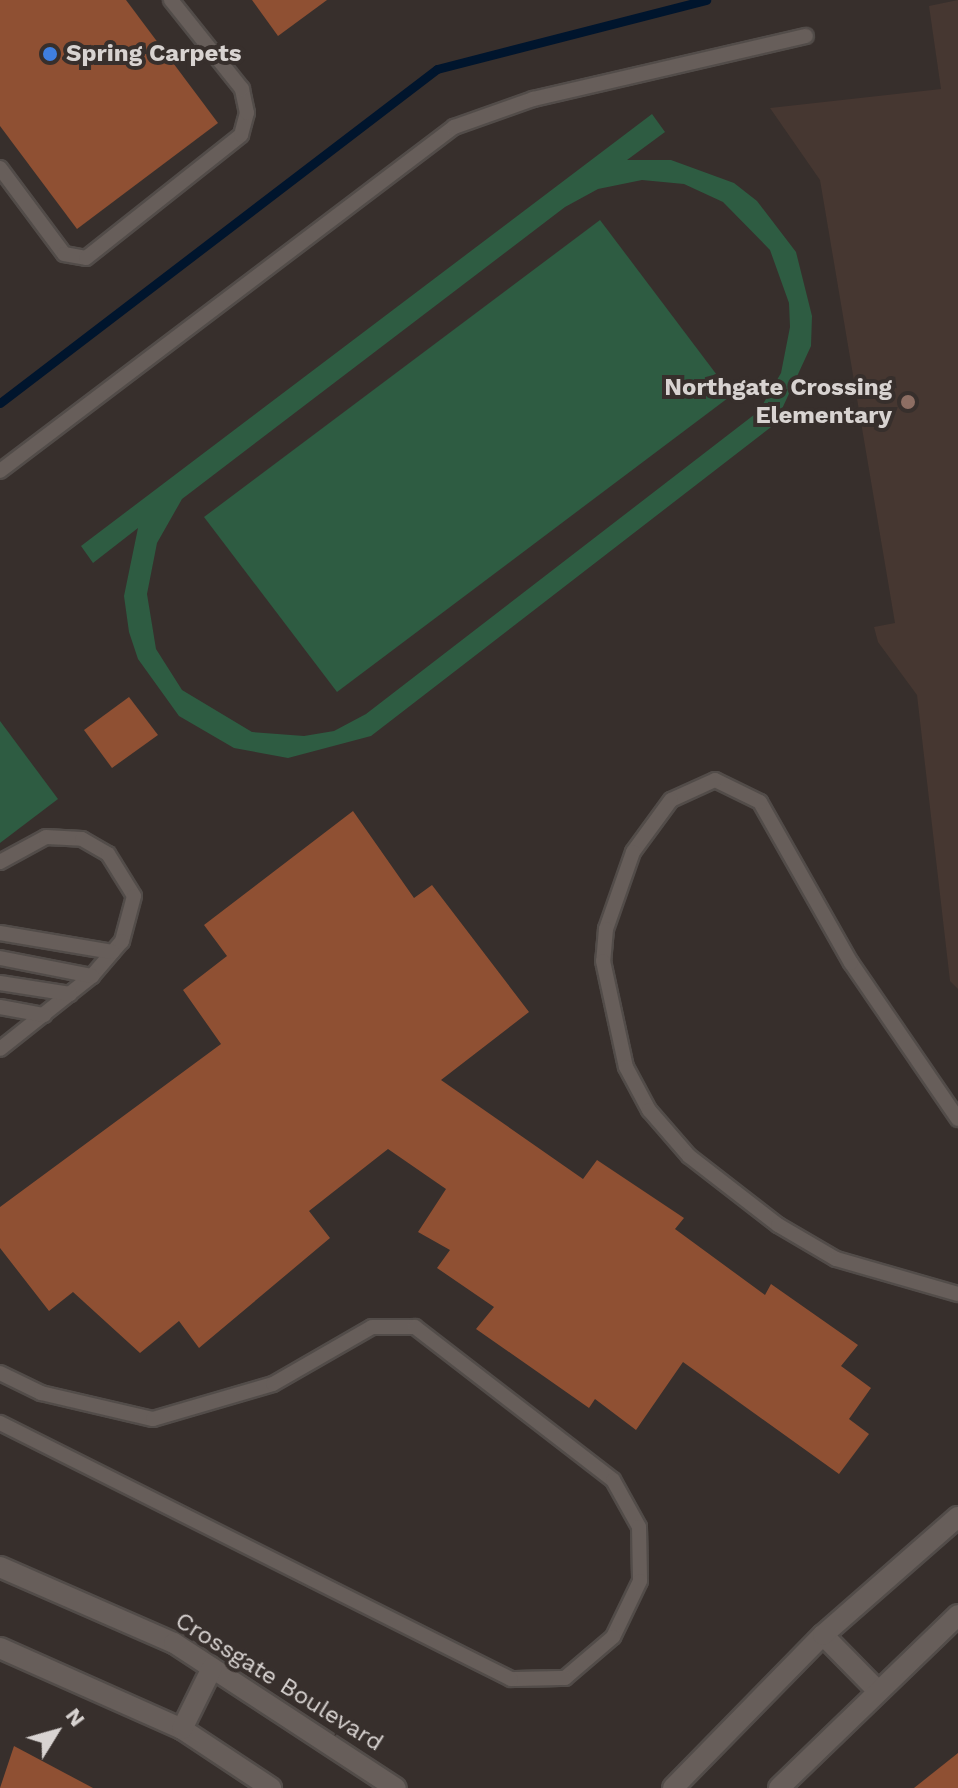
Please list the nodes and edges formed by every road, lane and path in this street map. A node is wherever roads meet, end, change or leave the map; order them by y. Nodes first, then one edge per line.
1 (171, 0) edge
2 (806, 36) dead end
3 (0, 168) edge
4 (0, 471) edge
5 (0, 862) edge
6 (0, 933) edge
7 (112, 952) junction
8 (0, 958) edge
9 (92, 976) junction
10 (0, 983) edge
11 (70, 994) junction
12 (0, 1007) edge
13 (44, 1015) junction
14 (0, 1030) edge
15 (20, 1033) junction
16 (0, 1049) edge
17 (958, 1119) edge
18 (958, 1294) edge
19 (0, 1373) edge
20 (0, 1423) edge
21 (958, 1517) edge
22 (0, 1567) edge
23 (958, 1615) edge
24 (823, 1635) junction
25 (0, 1648) edge
26 (212, 1668) junction
27 (876, 1689) junction
28 (182, 1729) junction
29 (271, 1788) edge
30 (396, 1788) edge
31 (673, 1788) edge
32 (779, 1788) edge

1 - 3 lane
2 - 4 lane
5 - 7 lane
6 - 7 lane
7 - 9 lane
8 - 9 lane
9 - 11 lane
10 - 11 lane
11 - 13 lane
12 - 13 lane
13 - 15 lane
14 - 15 lane
15 - 16 lane
17 - 18 lane
19 - 20 lane
21 - 24 street
22 - 26 street, Crossgate Boulevard
23 - 27 street
24 - 27 street
24 - 31 street
25 - 28 street
26 - 28 street
26 - 30 street, Crossgate Boulevard
27 - 32 street
28 - 29 street

